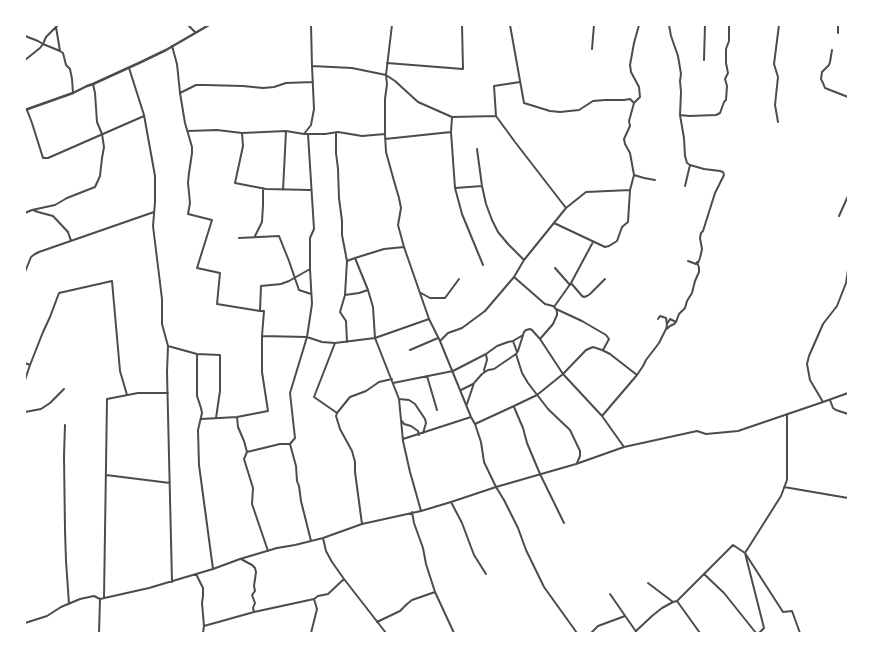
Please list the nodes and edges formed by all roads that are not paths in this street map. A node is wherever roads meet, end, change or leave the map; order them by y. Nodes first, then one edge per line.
1 (188, 25) edge
2 (209, 25) edge
3 (311, 25) edge
4 (392, 25) edge
5 (462, 25) edge
6 (510, 25) edge
7 (594, 25) edge
8 (639, 25) edge
9 (669, 25) edge
10 (704, 25) edge
11 (729, 25) edge
12 (779, 25) edge
13 (838, 25) edge
14 (57, 26) edge
15 (195, 32) junction
16 (838, 33) dead end
17 (25, 36) edge
18 (43, 44) junction
19 (172, 46) junction
20 (592, 49) dead end
21 (832, 50) dead end
22 (60, 51) junction
23 (25, 60) edge
24 (704, 60) dead end
25 (387, 63) junction
26 (312, 66) junction
27 (129, 68) junction
28 (386, 75) junction
29 (313, 82) junction
30 (520, 82) junction
31 (93, 84) junction
32 (73, 93) junction
33 (180, 93) junction
34 (848, 97) edge
35 (634, 103) junction
36 (26, 110) edge
37 (680, 115) junction
38 (144, 116) junction
39 (496, 116) junction
40 (452, 117) junction
41 (778, 122) dead end
42 (286, 131) junction
43 (188, 132) junction
44 (451, 132) junction
45 (242, 133) junction
46 (336, 133) junction
47 (102, 134) junction
48 (304, 134) junction
49 (308, 134) junction
50 (385, 134) junction
51 (385, 139) junction
52 (478, 149) dead end
53 (690, 165) junction
54 (634, 174) junction
55 (655, 180) dead end
56 (482, 186) junction
57 (685, 186) dead end
58 (263, 188) junction
59 (455, 188) junction
60 (283, 190) junction
61 (311, 190) junction
62 (630, 190) junction
63 (848, 196) edge
64 (566, 208) junction
65 (32, 210) junction
66 (154, 212) junction
67 (25, 213) edge
68 (839, 216) dead end
69 (554, 223) junction
70 (255, 236) junction
71 (239, 238) dead end
72 (71, 241) junction
73 (593, 242) junction
74 (404, 247) junction
75 (355, 258) junction
76 (524, 260) junction
77 (347, 261) junction
78 (688, 261) dead end
79 (698, 263) junction
80 (482, 265) dead end
81 (555, 268) dead end
82 (310, 269) junction
83 (848, 270) edge
84 (25, 272) edge
85 (514, 277) junction
86 (295, 278) junction
87 (459, 279) dead end
88 (605, 279) dead end
89 (571, 284) junction
90 (368, 290) junction
91 (421, 293) junction
92 (311, 294) junction
93 (345, 294) junction
94 (555, 308) junction
95 (260, 311) junction
96 (429, 319) junction
97 (658, 319) dead end
98 (676, 322) junction
99 (667, 324) junction
100 (666, 329) junction
101 (523, 335) junction
102 (262, 336) junction
103 (307, 337) junction
104 (375, 338) junction
105 (440, 339) junction
106 (540, 339) junction
107 (347, 342) junction
108 (513, 342) junction
109 (335, 343) junction
110 (168, 346) junction
111 (410, 350) dead end
112 (603, 350) junction
113 (517, 353) junction
114 (196, 354) junction
115 (486, 354) junction
116 (25, 363) edge
117 (30, 365) junction
118 (452, 371) junction
119 (485, 372) junction
120 (563, 374) junction
121 (636, 375) junction
122 (427, 376) junction
123 (392, 378) junction
124 (25, 380) edge
125 (393, 383) junction
126 (474, 383) junction
127 (64, 389) dead end
128 (461, 390) junction
129 (168, 393) junction
130 (848, 393) edge
131 (127, 395) junction
132 (537, 395) junction
133 (399, 399) junction
134 (830, 400) junction
135 (823, 402) junction
136 (467, 405) junction
137 (514, 406) junction
138 (436, 410) dead end
139 (25, 412) edge
140 (337, 413) junction
141 (788, 414) junction
142 (848, 414) edge
143 (602, 416) junction
144 (471, 417) junction
145 (216, 418) junction
146 (236, 418) junction
147 (201, 419) junction
148 (402, 420) junction
149 (65, 424) dead end
150 (475, 424) junction
151 (423, 433) junction
152 (419, 435) junction
153 (403, 439) junction
154 (290, 444) junction
155 (624, 447) junction
156 (247, 452) junction
157 (576, 464) junction
158 (540, 474) junction
159 (106, 475) junction
160 (170, 483) junction
161 (496, 487) junction
162 (784, 487) junction
163 (848, 498) edge
164 (451, 502) junction
165 (421, 511) junction
166 (412, 512) junction
167 (564, 523) dead end
168 (362, 524) junction
169 (323, 538) junction
170 (311, 541) junction
171 (268, 551) junction
172 (745, 553) junction
173 (240, 559) junction
174 (213, 569) junction
175 (196, 574) junction
176 (486, 574) dead end
177 (704, 574) junction
178 (344, 579) junction
179 (172, 582) junction
180 (648, 582) dead end
181 (435, 592) junction
182 (610, 594) dead end
183 (104, 598) junction
184 (100, 599) junction
185 (314, 600) junction
186 (677, 601) junction
187 (673, 602) junction
188 (69, 604) junction
189 (254, 612) junction
190 (625, 616) junction
191 (25, 617) edge
192 (377, 622) junction
193 (204, 626) junction
194 (764, 628) junction
195 (637, 632) edge
196 (99, 633) edge
197 (203, 633) edge
198 (311, 633) edge
199 (386, 633) edge
200 (454, 633) edge
201 (577, 633) edge
202 (591, 633) edge
203 (700, 633) edge
204 (757, 633) edge
205 (765, 633) edge
206 (800, 633) edge

1 - 15 street
2 - 15 street
3 - 26 street
4 - 25 street
5 - 25 street
6 - 30 street
7 - 20 street
8 - 35 street
9 - 37 street
10 - 24 street
11 - 37 street
12 - 41 street
13 - 16 street
14 - 18 street
14 - 22 street
15 - 19 street
17 - 18 street
18 - 22 street
18 - 23 street
19 - 27 street
19 - 33 street
21 - 34 street
22 - 32 street
25 - 28 street
26 - 28 street
26 - 29 street
27 - 31 street
27 - 38 street
28 - 40 street
28 - 50 street
29 - 33 street
29 - 48 street
30 - 35 street
30 - 39 street
31 - 32 street
31 - 47 street
32 - 36 street
33 - 43 street
35 - 54 street
36 - 47 street
37 - 53 street
38 - 47 street
38 - 66 street
39 - 40 street
39 - 64 street
40 - 44 street
42 - 45 street
42 - 48 street
42 - 60 street
43 - 45 street
43 - 95 street
44 - 51 street
44 - 59 street
45 - 58 street
46 - 49 street
46 - 50 street
46 - 77 street
47 - 65 street
48 - 49 street
49 - 61 street
50 - 51 street
51 - 74 street
52 - 56 street
53 - 57 street
53 - 79 street
54 - 55 street
54 - 62 street
56 - 59 street
56 - 76 street
58 - 60 street
58 - 70 street
59 - 80 street
60 - 61 street
61 - 82 street
62 - 64 street
62 - 73 street
63 - 68 street
64 - 69 street
65 - 67 street
65 - 72 street
66 - 72 street
66 - 110 street
69 - 73 street
69 - 76 street
70 - 71 street
70 - 86 street
72 - 84 street
73 - 89 street
74 - 75 street
74 - 91 street
75 - 77 street
75 - 90 street
76 - 85 street
77 - 93 street
78 - 79 street
79 - 98 street
81 - 89 street
82 - 86 street
82 - 92 street
83 - 135 street
85 - 94 street
85 - 105 street
86 - 92 street
86 - 95 street
87 - 91 street
88 - 89 street
89 - 94 street
90 - 93 street
90 - 104 street
91 - 96 street
92 - 103 street
93 - 107 street
94 - 106 street
94 - 112 street
95 - 102 street
96 - 104 street
96 - 105 street
97 - 99 street
98 - 99 street
98 - 100 street
99 - 100 street
100 - 121 street
101 - 106 street
101 - 108 street
101 - 113 street
102 - 103 street
102 - 146 street
103 - 109 street
103 - 154 street
104 - 107 street
104 - 123 street
105 - 111 street
105 - 118 street
106 - 120 street
107 - 109 street
108 - 113 street
108 - 115 street
109 - 140 street
110 - 114 street
110 - 129 street
112 - 120 street
112 - 121 street
113 - 119 street
113 - 132 street
114 - 145 street
114 - 147 street
115 - 118 street
115 - 119 street
116 - 117 street
117 - 124 street
117 - 131 street
118 - 122 street
118 - 128 street
119 - 126 street
120 - 132 street
120 - 143 street
121 - 143 street
122 - 125 street
122 - 138 street
123 - 125 street
123 - 140 street
125 - 133 street
126 - 128 street
126 - 136 street
127 - 139 street
128 - 136 street
129 - 131 street
129 - 160 street
130 - 134 street
131 - 159 street
132 - 137 street
132 - 157 street
133 - 148 street
133 - 151 street
134 - 135 street
134 - 142 street
135 - 141 street
136 - 144 street
137 - 150 street
137 - 158 street
140 - 168 street
141 - 155 street
141 - 162 street
143 - 155 street
144 - 150 street
144 - 151 street
145 - 146 street
145 - 147 street
146 - 156 street
147 - 174 street
148 - 152 street
148 - 153 street
149 - 188 street
150 - 161 street
151 - 152 street
152 - 153 street
153 - 165 street
154 - 156 street
154 - 170 street
155 - 157 street
156 - 171 street
157 - 158 street
158 - 161 street
158 - 167 street
159 - 160 street
159 - 183 street
160 - 179 street
161 - 164 street
161 - 201 street
162 - 163 street
162 - 172 street
164 - 165 street
164 - 176 street
165 - 166 street
166 - 168 street
166 - 181 street
168 - 169 street
169 - 170 street
169 - 178 street
170 - 171 street
171 - 173 street
172 - 177 street
172 - 194 street
172 - 206 street
173 - 174 street
173 - 189 street
174 - 175 street
175 - 179 street
175 - 193 street
177 - 186 street
177 - 204 street
178 - 185 street
178 - 192 street
179 - 183 street
180 - 187 street
181 - 192 street
181 - 200 street
182 - 190 street
183 - 184 street
184 - 188 street
184 - 196 street
185 - 189 street
185 - 198 street
186 - 187 street
186 - 203 street
187 - 195 street
188 - 191 street
189 - 193 street
190 - 195 street
190 - 202 street
192 - 199 street
193 - 197 street
194 - 204 street
194 - 205 street

